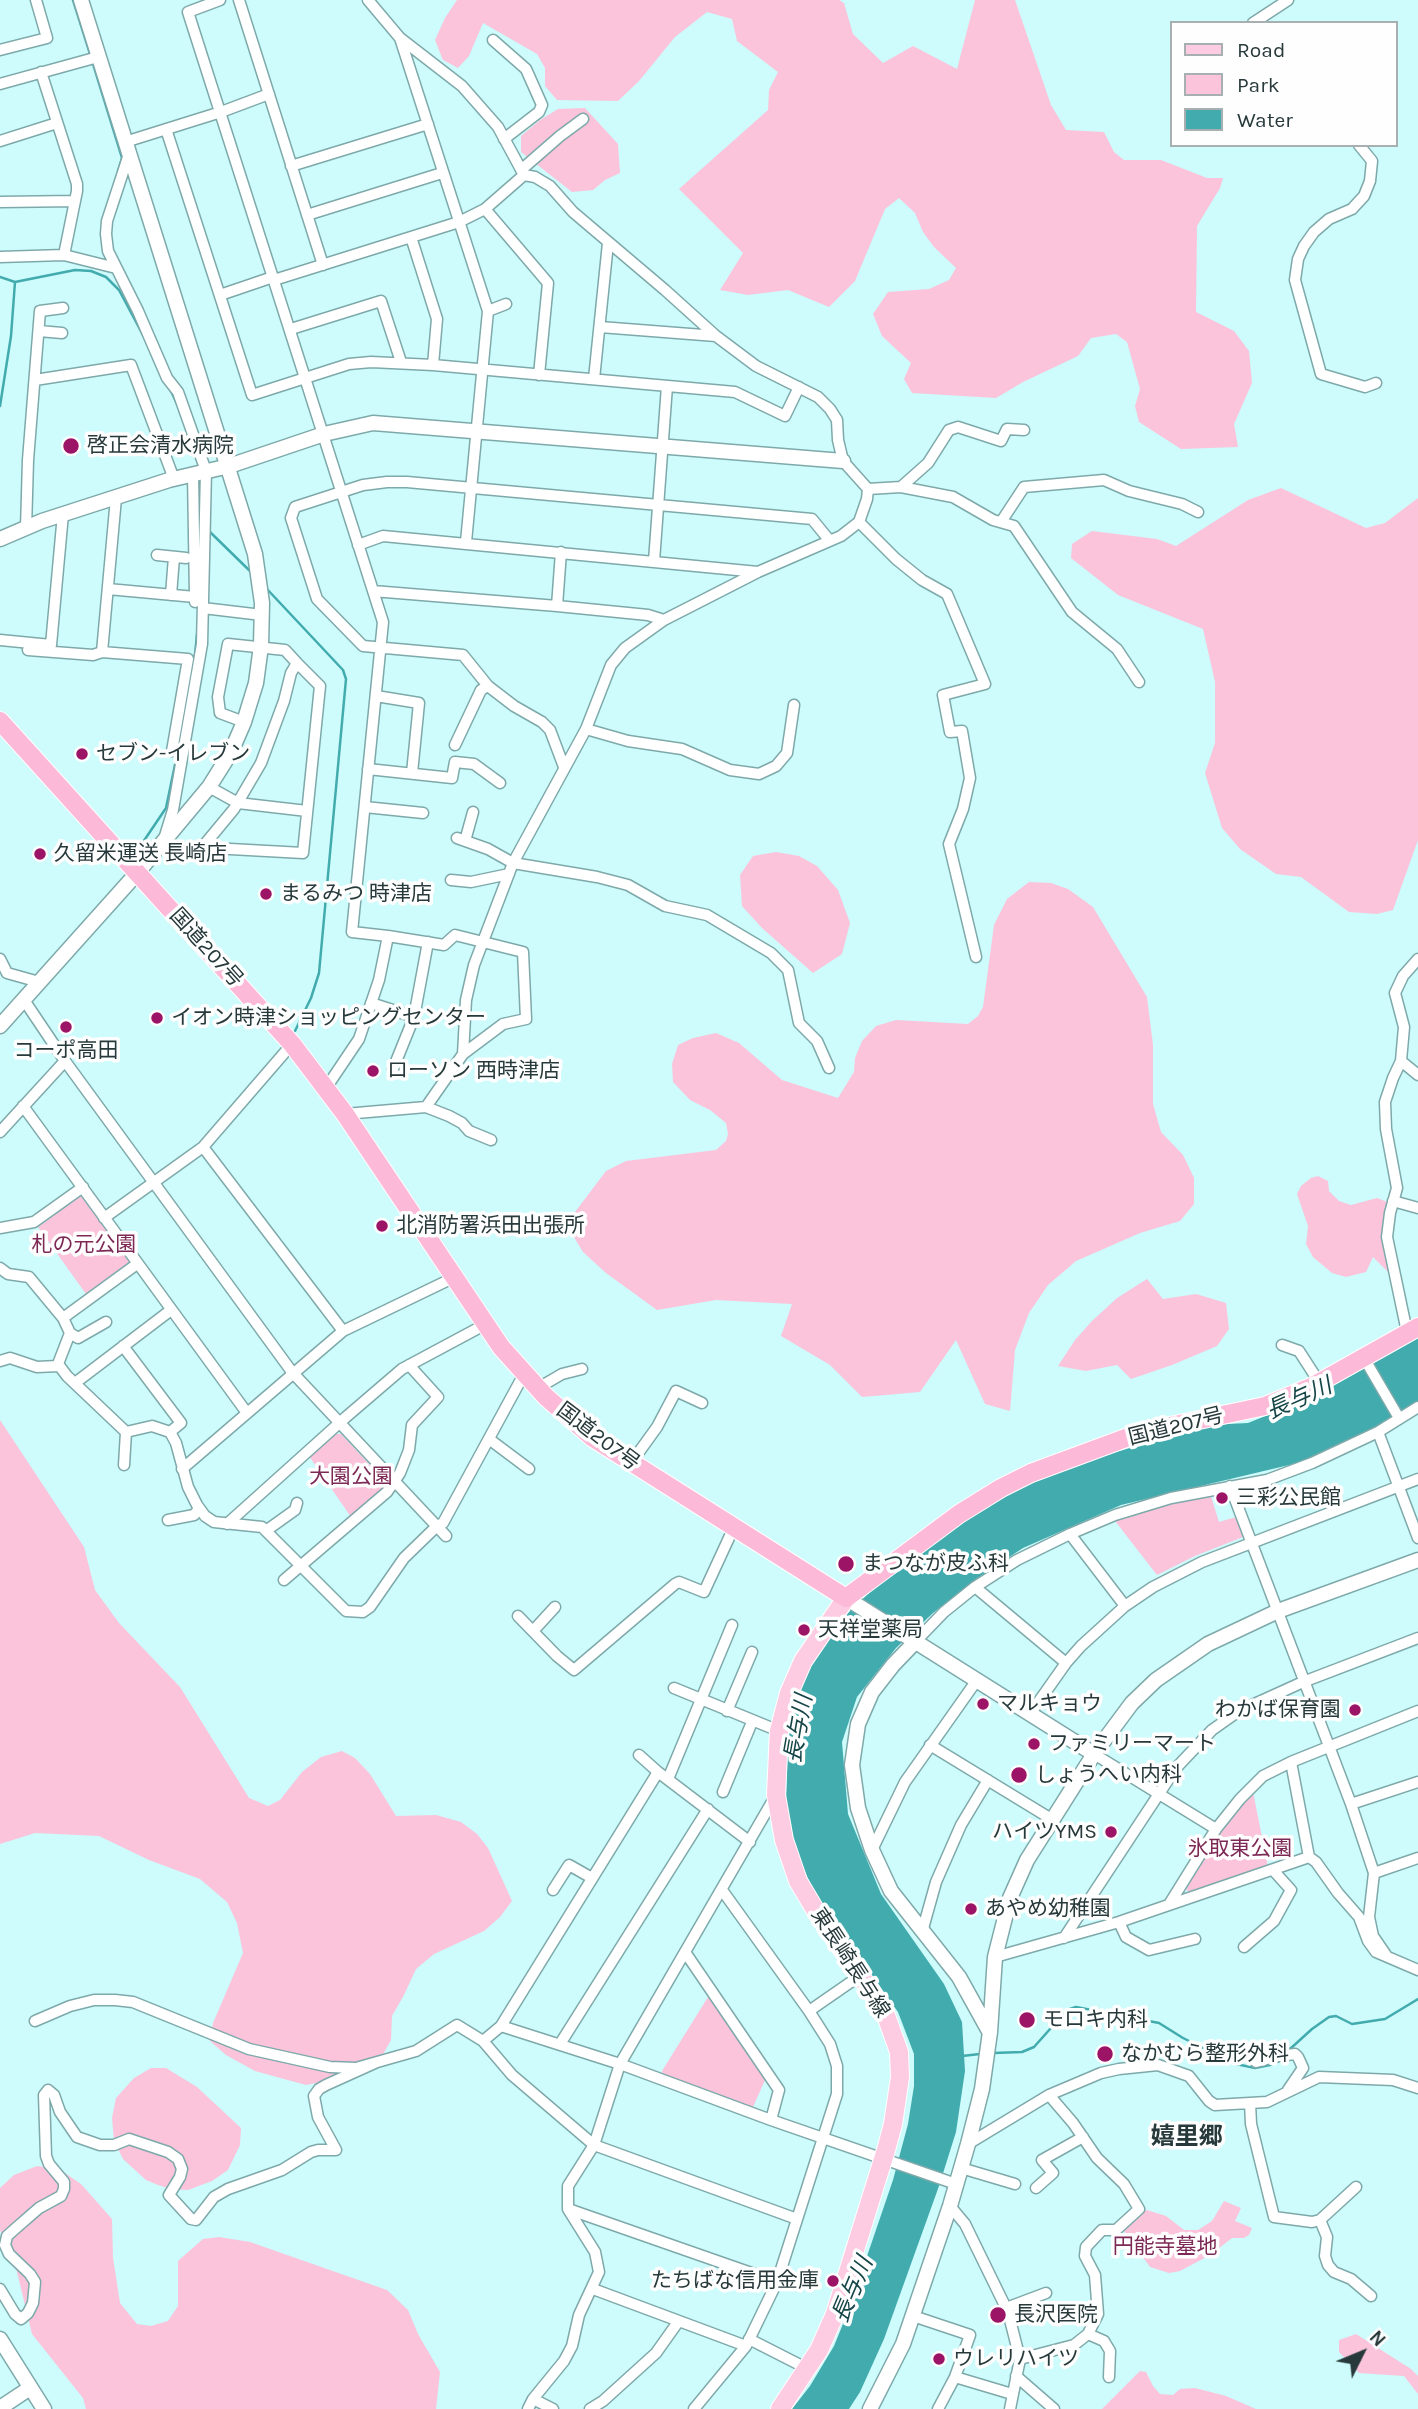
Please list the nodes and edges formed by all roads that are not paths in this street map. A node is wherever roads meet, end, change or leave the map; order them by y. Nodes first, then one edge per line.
1 (36, 0) edge
2 (81, 0) edge
3 (220, 0) edge
4 (239, 0) edge
5 (368, 0) edge
6 (1288, 0) edge
7 (1256, 21) edge
8 (400, 38) junction
9 (493, 40) dead end
10 (0, 50) edge
11 (97, 58) junction
12 (41, 72) junction
13 (0, 84) edge
14 (269, 94) junction
15 (221, 112) junction
16 (583, 119) dead end
17 (57, 123) junction
18 (428, 124) junction
19 (166, 129) junction
20 (504, 139) junction
21 (0, 141) edge
22 (1361, 147) edge
23 (127, 148) junction
24 (292, 166) junction
25 (442, 173) junction
26 (522, 173) junction
27 (75, 201) junction
28 (0, 202) edge
29 (485, 209) junction
30 (307, 215) junction
31 (459, 222) junction
32 (411, 237) junction
33 (608, 243) junction
34 (64, 255) junction
35 (0, 257) edge
36 (323, 265) junction
37 (116, 268) junction
38 (274, 279) junction
39 (220, 295) junction
40 (506, 304) dead end
41 (63, 307) dead end
42 (488, 311) junction
43 (600, 327) junction
44 (291, 329) junction
45 (38, 331) junction
46 (62, 333) dead end
47 (716, 336) junction
48 (401, 362) junction
49 (433, 365) junction
50 (483, 371) junction
51 (539, 375) junction
52 (306, 377) junction
53 (594, 379) junction
54 (35, 380) junction
55 (1376, 383) dead end
56 (667, 386) junction
57 (799, 387) junction
58 (477, 430) junction
59 (1024, 430) dead end
60 (324, 434) junction
61 (662, 447) junction
62 (843, 461) junction
63 (229, 466) junction
64 (199, 473) junction
65 (174, 479) junction
66 (901, 487) junction
67 (471, 489) junction
68 (868, 489) junction
69 (340, 491) junction
70 (116, 498) junction
71 (658, 505) junction
72 (1198, 512) dead end
73 (63, 514) junction
74 (859, 522) junction
75 (1001, 522) junction
76 (26, 528) junction
77 (0, 539) edge
78 (830, 541) junction
79 (466, 542) junction
80 (358, 545) junction
81 (561, 552) junction
82 (157, 555) dead end
83 (174, 557) junction
84 (186, 558) dead end
85 (654, 561) junction
86 (758, 572) junction
87 (108, 589) junction
88 (373, 591) junction
89 (171, 595) junction
90 (199, 603) junction
91 (557, 606) junction
92 (262, 615) junction
93 (664, 620) junction
94 (0, 640) edge
95 (261, 646) junction
96 (381, 647) junction
97 (28, 650) dead end
98 (102, 652) junction
99 (297, 663) junction
100 (1139, 682) dead end
101 (488, 686) junction
102 (376, 696) junction
103 (794, 705) dead end
104 (458, 708) dead end
105 (471, 709) junction
106 (0, 721) edge
107 (244, 722) junction
108 (586, 729) junction
109 (7, 735) edge
110 (455, 745) dead end
111 (182, 751) junction
112 (564, 767) junction
113 (368, 769) junction
114 (412, 773) junction
115 (500, 783) dead end
116 (209, 787) junction
117 (238, 803) junction
118 (365, 807) junction
119 (307, 811) junction
120 (473, 812) dead end
121 (423, 813) dead end
122 (163, 843) junction
123 (513, 863) junction
124 (138, 872) junction
125 (509, 874) junction
126 (451, 880) dead end
127 (388, 936) junction
128 (483, 940) junction
129 (428, 942) junction
130 (976, 957) dead end
131 (0, 959) edge
132 (1418, 959) edge
133 (39, 982) junction
134 (24, 1000) junction
135 (371, 1003) junction
136 (414, 1017) junction
137 (0, 1026) edge
138 (292, 1044) junction
139 (463, 1054) junction
140 (65, 1061) junction
141 (1401, 1061) junction
142 (829, 1068) dead end
143 (393, 1069) dead end
144 (1418, 1075) edge
145 (326, 1088) junction
146 (23, 1105) junction
147 (426, 1107) junction
148 (345, 1114) junction
149 (0, 1132) edge
150 (491, 1140) dead end
151 (203, 1147) junction
152 (155, 1181) junction
153 (83, 1187) junction
154 (1393, 1201) junction
155 (1418, 1208) edge
156 (104, 1218) junction
157 (0, 1227) edge
158 (137, 1264) junction
159 (0, 1268) edge
160 (454, 1277) junction
161 (171, 1310) junction
162 (63, 1318) junction
163 (106, 1322) dead end
164 (485, 1324) junction
165 (1413, 1330) edge
166 (343, 1331) junction
167 (69, 1333) junction
168 (1282, 1345) dead end
169 (123, 1346) junction
170 (1365, 1360) junction
171 (0, 1361) edge
172 (409, 1365) junction
173 (58, 1367) junction
174 (582, 1369) dead end
175 (292, 1372) junction
176 (524, 1374) junction
177 (1319, 1382) junction
178 (75, 1383) junction
179 (538, 1388) junction
180 (702, 1403) dead end
181 (1418, 1407) edge
182 (247, 1413) junction
183 (1398, 1416) junction
184 (339, 1423) junction
185 (126, 1432) junction
186 (1378, 1432) junction
187 (170, 1433) junction
188 (489, 1439) junction
189 (631, 1463) junction
190 (124, 1465) dead end
191 (183, 1469) junction
192 (529, 1469) dead end
193 (1418, 1479) edge
194 (394, 1482) junction
195 (1230, 1486) junction
196 (1398, 1486) junction
197 (297, 1503) dead end
198 (199, 1509) junction
199 (168, 1520) dead end
200 (227, 1524) junction
201 (437, 1527) junction
202 (734, 1527) junction
203 (267, 1530) junction
204 (1070, 1534) junction
205 (446, 1536) dead end
206 (1418, 1538) edge
207 (1250, 1543) junction
208 (1418, 1560) edge
209 (303, 1565) junction
210 (284, 1580) dead end
211 (975, 1587) junction
212 (849, 1600) junction
213 (1125, 1606) junction
214 (555, 1607) dead end
215 (1278, 1611) junction
216 (518, 1616) dead end
217 (732, 1625) dead end
218 (533, 1631) junction
219 (1418, 1638) edge
220 (913, 1640) junction
221 (752, 1652) dead end
222 (1066, 1663) junction
223 (977, 1680) junction
224 (1303, 1682) junction
225 (674, 1688) dead end
226 (701, 1700) junction
227 (727, 1711) junction
228 (1418, 1711) edge
229 (1030, 1714) junction
230 (752, 1721) junction
231 (779, 1731) junction
232 (930, 1745) junction
233 (1330, 1746) junction
234 (1094, 1754) junction
235 (639, 1755) dead end
236 (1291, 1762) junction
237 (663, 1775) junction
238 (988, 1780) junction
239 (1418, 1782) edge
240 (723, 1792) dead end
241 (1159, 1794) junction
242 (776, 1795) junction
243 (1351, 1804) junction
244 (708, 1809) junction
245 (1053, 1820) junction
246 (1216, 1829) junction
247 (750, 1842) junction
248 (872, 1850) junction
249 (1309, 1857) junction
250 (1418, 1857) edge
251 (1273, 1870) junction
252 (1374, 1873) junction
253 (592, 1878) junction
254 (553, 1890) dead end
255 (722, 1890) junction
256 (1170, 1903) junction
257 (1119, 1922) junction
258 (922, 1932) junction
259 (1064, 1938) junction
260 (1195, 1939) dead end
261 (1244, 1947) dead end
262 (685, 1952) junction
263 (1386, 1955) junction
264 (995, 1957) junction
265 (1418, 1970) edge
266 (861, 1975) junction
267 (809, 2011) junction
268 (35, 2021) dead end
269 (501, 2026) junction
270 (990, 2032) junction
271 (483, 2041) junction
272 (559, 2044) junction
273 (377, 2062) junction
274 (1256, 2062) dead end
275 (620, 2064) junction
276 (1418, 2088) edge
277 (1286, 2092) junction
278 (1049, 2095) junction
279 (1250, 2104) junction
280 (771, 2120) junction
281 (822, 2137) junction
282 (1083, 2137) junction
283 (968, 2144) junction
284 (594, 2145) junction
285 (887, 2159) junction
286 (961, 2168) junction
287 (952, 2182) junction
288 (1015, 2184) dead end
289 (1356, 2187) dead end
290 (1037, 2188) dead end
291 (950, 2206) junction
292 (568, 2209) junction
293 (797, 2219) junction
294 (1320, 2220) junction
295 (777, 2282) junction
296 (0, 2289) edge
297 (593, 2289) junction
298 (1046, 2293) dead end
299 (1371, 2296) dead end
300 (1006, 2308) junction
301 (913, 2316) junction
302 (678, 2322) junction
303 (1088, 2334) junction
304 (0, 2339) edge
305 (747, 2342) junction
306 (1020, 2358) junction
307 (808, 2369) junction
308 (955, 2376) junction
309 (1016, 2376) junction
310 (1110, 2377) dead end
311 (30, 2388) junction
312 (1012, 2393) junction
313 (530, 2404) edge
314 (0, 2408) edge
315 (44, 2409) edge
316 (553, 2409) edge
317 (590, 2409) edge
318 (694, 2409) edge
319 (780, 2409) edge
320 (870, 2409) edge
321 (938, 2409) edge
322 (1010, 2409) edge
323 (1054, 2409) edge

1 - 10 street
2 - 11 street
3 - 15 street
4 - 14 street
5 - 8 street
6 - 7 street
8 - 18 street
8 - 20 street
9 - 20 street
11 - 12 street
11 - 23 street
12 - 13 street
12 - 17 street
14 - 15 street
14 - 24 street
15 - 19 street
15 - 38 street
16 - 26 street
17 - 21 street
17 - 27 street
18 - 24 street
18 - 25 street
19 - 23 street
19 - 39 street
20 - 26 street
22 - 55 street
23 - 37 street
23 - 63 street
24 - 30 street
25 - 30 street
25 - 31 street
26 - 29 street
26 - 33 street
27 - 28 street
27 - 34 street
29 - 31 street
29 - 51 street
30 - 36 street
31 - 32 street
31 - 42 street
32 - 36 street
32 - 49 street
33 - 43 street
33 - 47 street
34 - 35 street
34 - 37 street
36 - 38 street
37 - 64 street
38 - 39 street
38 - 44 street
39 - 52 street
40 - 42 street
41 - 45 street
42 - 50 street
43 - 47 street
43 - 53 street
44 - 48 street
44 - 52 street
45 - 46 street
45 - 54 street
47 - 57 street
48 - 49 street
48 - 52 street
49 - 50 street
50 - 51 street
50 - 58 street
51 - 53 street
52 - 60 street
53 - 56 street
54 - 65 street
54 - 76 street
56 - 57 street
56 - 61 street
57 - 62 street
58 - 60 street
58 - 61 street
58 - 67 street
59 - 66 street
60 - 63 street
60 - 69 street
61 - 62 street
61 - 71 street
62 - 68 street
63 - 64 street
63 - 92 street
64 - 65 street
64 - 90 street
64 - 90 street
65 - 70 street
66 - 68 street
66 - 75 street
67 - 69 street
67 - 71 street
67 - 79 street
68 - 74 street
69 - 80 street
69 - 96 street
70 - 73 street
70 - 87 street
71 - 78 street
71 - 85 street
72 - 75 street
73 - 76 street
73 - 94 street
74 - 78 street
74 - 130 street
75 - 100 street
76 - 77 street
78 - 86 street
79 - 80 street
79 - 81 street
80 - 88 street
81 - 85 street
81 - 91 street
82 - 83 street
83 - 84 street
83 - 89 street
85 - 86 street
86 - 93 street
87 - 89 street
87 - 98 street
88 - 91 street
88 - 96 street
89 - 90 street
90 - 92 street
90 - 111 street
91 - 93 street
92 - 95 street
93 - 108 street
95 - 99 street
95 - 107 street
95 - 107 street
96 - 101 street
96 - 102 street
97 - 98 street
98 - 111 street
99 - 117 street
99 - 119 street
101 - 105 street
101 - 112 street
102 - 113 street
102 - 114 street
103 - 108 street
104 - 105 street
105 - 110 street
106 - 109 highway, 国道207号
107 - 116 street
108 - 112 street
109 - 124 highway, 国道207号
111 - 122 street
112 - 123 street
113 - 114 street
113 - 118 street
114 - 115 street
116 - 117 street
116 - 122 street
117 - 119 street
117 - 119 street
118 - 121 street
118 - 127 street
120 - 123 street
122 - 124 street
123 - 125 street
123 - 142 street
124 - 133 street
124 - 138 highway, 国道207号
125 - 126 street
125 - 128 street
127 - 129 street
127 - 135 street
128 - 129 street
128 - 139 street
128 - 139 street
129 - 136 street
131 - 133 street
132 - 141 street
133 - 134 street
134 - 137 street
134 - 140 street
135 - 136 street
135 - 145 street
136 - 143 street
138 - 145 highway, 国道207号
138 - 151 street
139 - 147 street
140 - 146 street
140 - 152 street
141 - 144 street
141 - 154 street
145 - 148 highway, 国道207号
146 - 149 street
146 - 153 street
147 - 148 street
147 - 150 street
148 - 160 highway, 国道207号
151 - 152 street
151 - 166 street
152 - 156 street
152 - 175 street
153 - 156 street
153 - 157 street
154 - 155 street
154 - 165 street
156 - 158 street
158 - 161 street
158 - 162 street
159 - 162 street
160 - 164 highway, 国道207号
160 - 166 street
161 - 169 street
161 - 182 street
162 - 167 street
163 - 167 street
164 - 172 street
164 - 176 highway, 国道207号
165 - 170 highway, 国道207号
166 - 175 street
167 - 173 street
168 - 177 street
169 - 178 street
169 - 187 street
170 - 177 highway, 国道207号
170 - 183 street
171 - 173 street
172 - 184 street
172 - 194 street
173 - 178 street
174 - 179 street
175 - 182 street
175 - 184 street
176 - 179 highway, 国道207号
176 - 188 street
177 - 212 highway, 国道207号
178 - 185 street
179 - 189 highway, 国道207号
180 - 189 street
181 - 183 street
182 - 191 street
183 - 186 street
184 - 194 street
184 - 200 street
185 - 187 street
185 - 190 street
186 - 195 street
186 - 196 street
187 - 191 street
188 - 192 street
188 - 201 street
189 - 202 highway, 国道207号
191 - 198 street
193 - 196 street
194 - 201 street
194 - 209 street
195 - 204 street
195 - 207 street
196 - 206 street
196 - 207 street
197 - 203 street
198 - 199 street
198 - 200 street
200 - 203 street
201 - 205 street
201 - 209 street
202 - 212 highway, 国道207号
202 - 218 street
203 - 209 street
204 - 211 street
204 - 213 street
207 - 213 street
207 - 215 street
208 - 215 street
209 - 210 street
211 - 220 street
211 - 222 street
212 - 220 street
212 - 231 main road, 東長崎長与線
213 - 222 street
214 - 218 street
215 - 224 street
215 - 234 street
216 - 218 street
217 - 226 street
219 - 224 street
220 - 223 street
220 - 248 street
221 - 227 street
222 - 229 street
223 - 229 street
223 - 232 street
224 - 233 street
224 - 241 street
225 - 226 street
226 - 227 street
226 - 237 street
227 - 230 street
228 - 233 street
229 - 234 street
230 - 231 street
230 - 240 street
231 - 242 main road, 東長崎長与線
232 - 238 street
232 - 248 street
233 - 236 street
233 - 243 street
234 - 241 street
234 - 245 street
235 - 237 street
236 - 246 street
236 - 249 street
237 - 244 street
237 - 253 street
238 - 245 street
238 - 258 street
239 - 243 street
241 - 246 street
241 - 259 street
242 - 247 street
242 - 266 main road, 東長崎長与線
243 - 252 street
244 - 247 street
244 - 272 street
245 - 264 street
246 - 256 street
247 - 255 street
248 - 258 street
249 - 251 street
249 - 263 street
250 - 252 street
251 - 256 street
251 - 261 street
252 - 263 street
253 - 254 street
253 - 269 street
255 - 262 street
255 - 267 street
256 - 257 street
257 - 259 street
257 - 260 street
258 - 270 street
259 - 264 street
262 - 275 street
262 - 280 street
263 - 265 street
264 - 270 street
266 - 267 street
266 - 285 main road, 東長崎長与線
267 - 281 street
268 - 273 street
269 - 271 street
269 - 272 street
270 - 283 street
271 - 273 street
271 - 284 street
272 - 275 street
273 - 296 street
274 - 277 street
275 - 280 street
275 - 284 street
276 - 277 street
277 - 279 street
278 - 279 street
278 - 282 street
278 - 283 street
279 - 294 street
280 - 281 street
281 - 285 street
281 - 293 street
282 - 290 street
282 - 303 street
283 - 286 street
284 - 292 street
284 - 293 street
285 - 287 street
285 - 307 main road, 東長崎長与線
286 - 287 street
286 - 288 street
287 - 291 street
289 - 294 street
291 - 300 street
291 - 301 street
292 - 295 street
292 - 297 street
293 - 295 street
294 - 299 street
295 - 305 street
297 - 302 street
297 - 313 street
298 - 300 street
300 - 306 street
301 - 308 street
301 - 320 street
302 - 305 street
302 - 317 street
303 - 306 street
303 - 310 street
304 - 311 street
305 - 307 street
305 - 318 street
306 - 309 street
307 - 319 main road, 東長崎長与線
308 - 312 street
308 - 321 street
309 - 312 street
309 - 323 street
311 - 314 street
311 - 315 street
312 - 322 street
313 - 316 street

